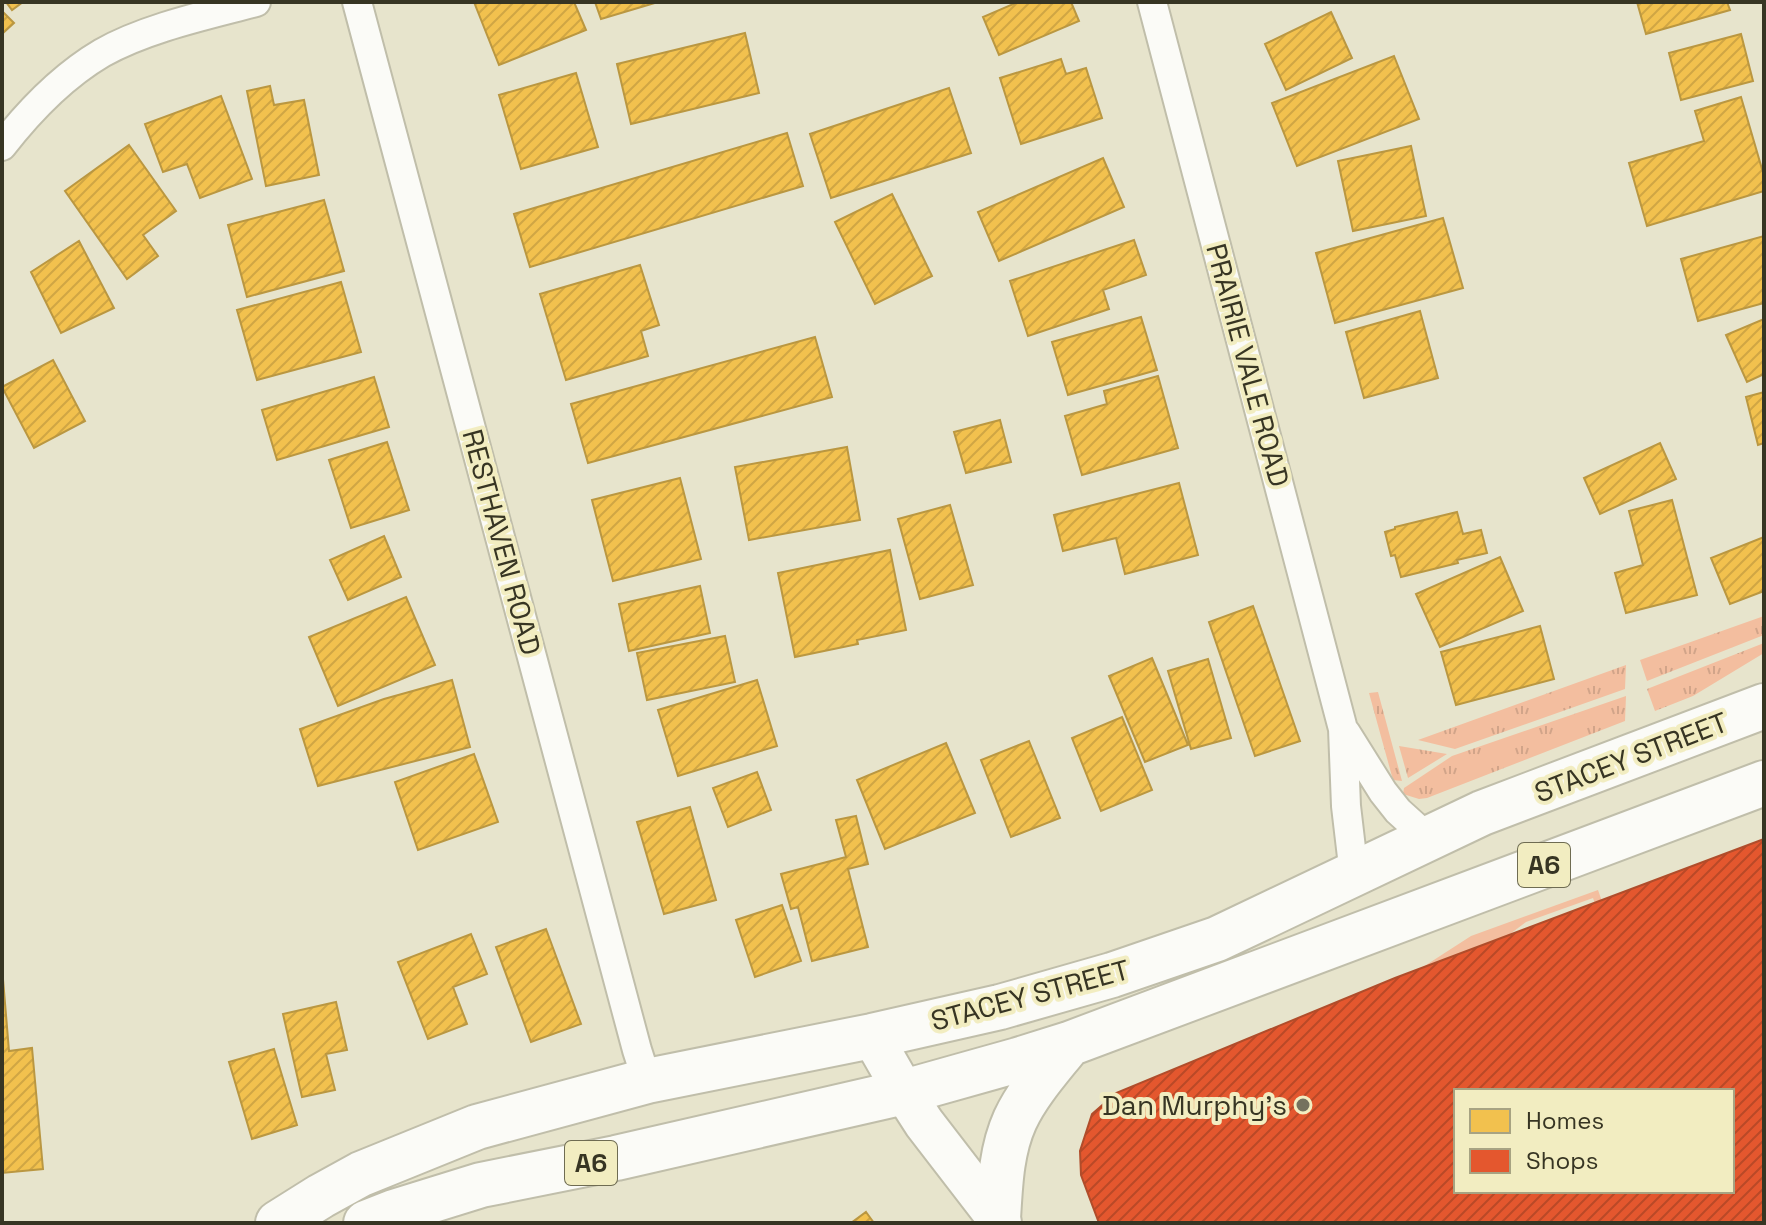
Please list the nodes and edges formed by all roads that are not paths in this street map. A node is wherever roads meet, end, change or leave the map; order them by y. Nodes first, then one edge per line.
1 (256, 2) edge
2 (357, 2) edge
3 (1152, 2) edge
4 (2, 146) edge
5 (1764, 706) edge
6 (1343, 729) junction
7 (1764, 783) edge
8 (1429, 839) junction
9 (1354, 874) junction
10 (872, 1036) junction
11 (1069, 1044) junction
12 (647, 1081) junction
13 (904, 1092) junction
14 (999, 1221) edge
15 (278, 1223) edge
16 (366, 1223) edge

1 - 4 street
2 - 12 street, RESTHAVEN ROAD
3 - 6 street, PRAIRIE VALE ROAD
5 - 8 highway, STACEY STREET / A6
6 - 8 street, PRAIRIE VALE ROAD
6 - 9 street, PRAIRIE VALE ROAD
7 - 11 highway, STACEY STREET / A6
8 - 9 highway, STACEY STREET / A6
9 - 10 highway, STACEY STREET / A6
10 - 12 highway, STACEY STREET / A6
10 - 13 main road
11 - 13 highway, STACEY STREET / A6
11 - 14 highway
12 - 15 highway, STACEY STREET / A6
13 - 14 main road
13 - 16 highway, STACEY STREET / A6

